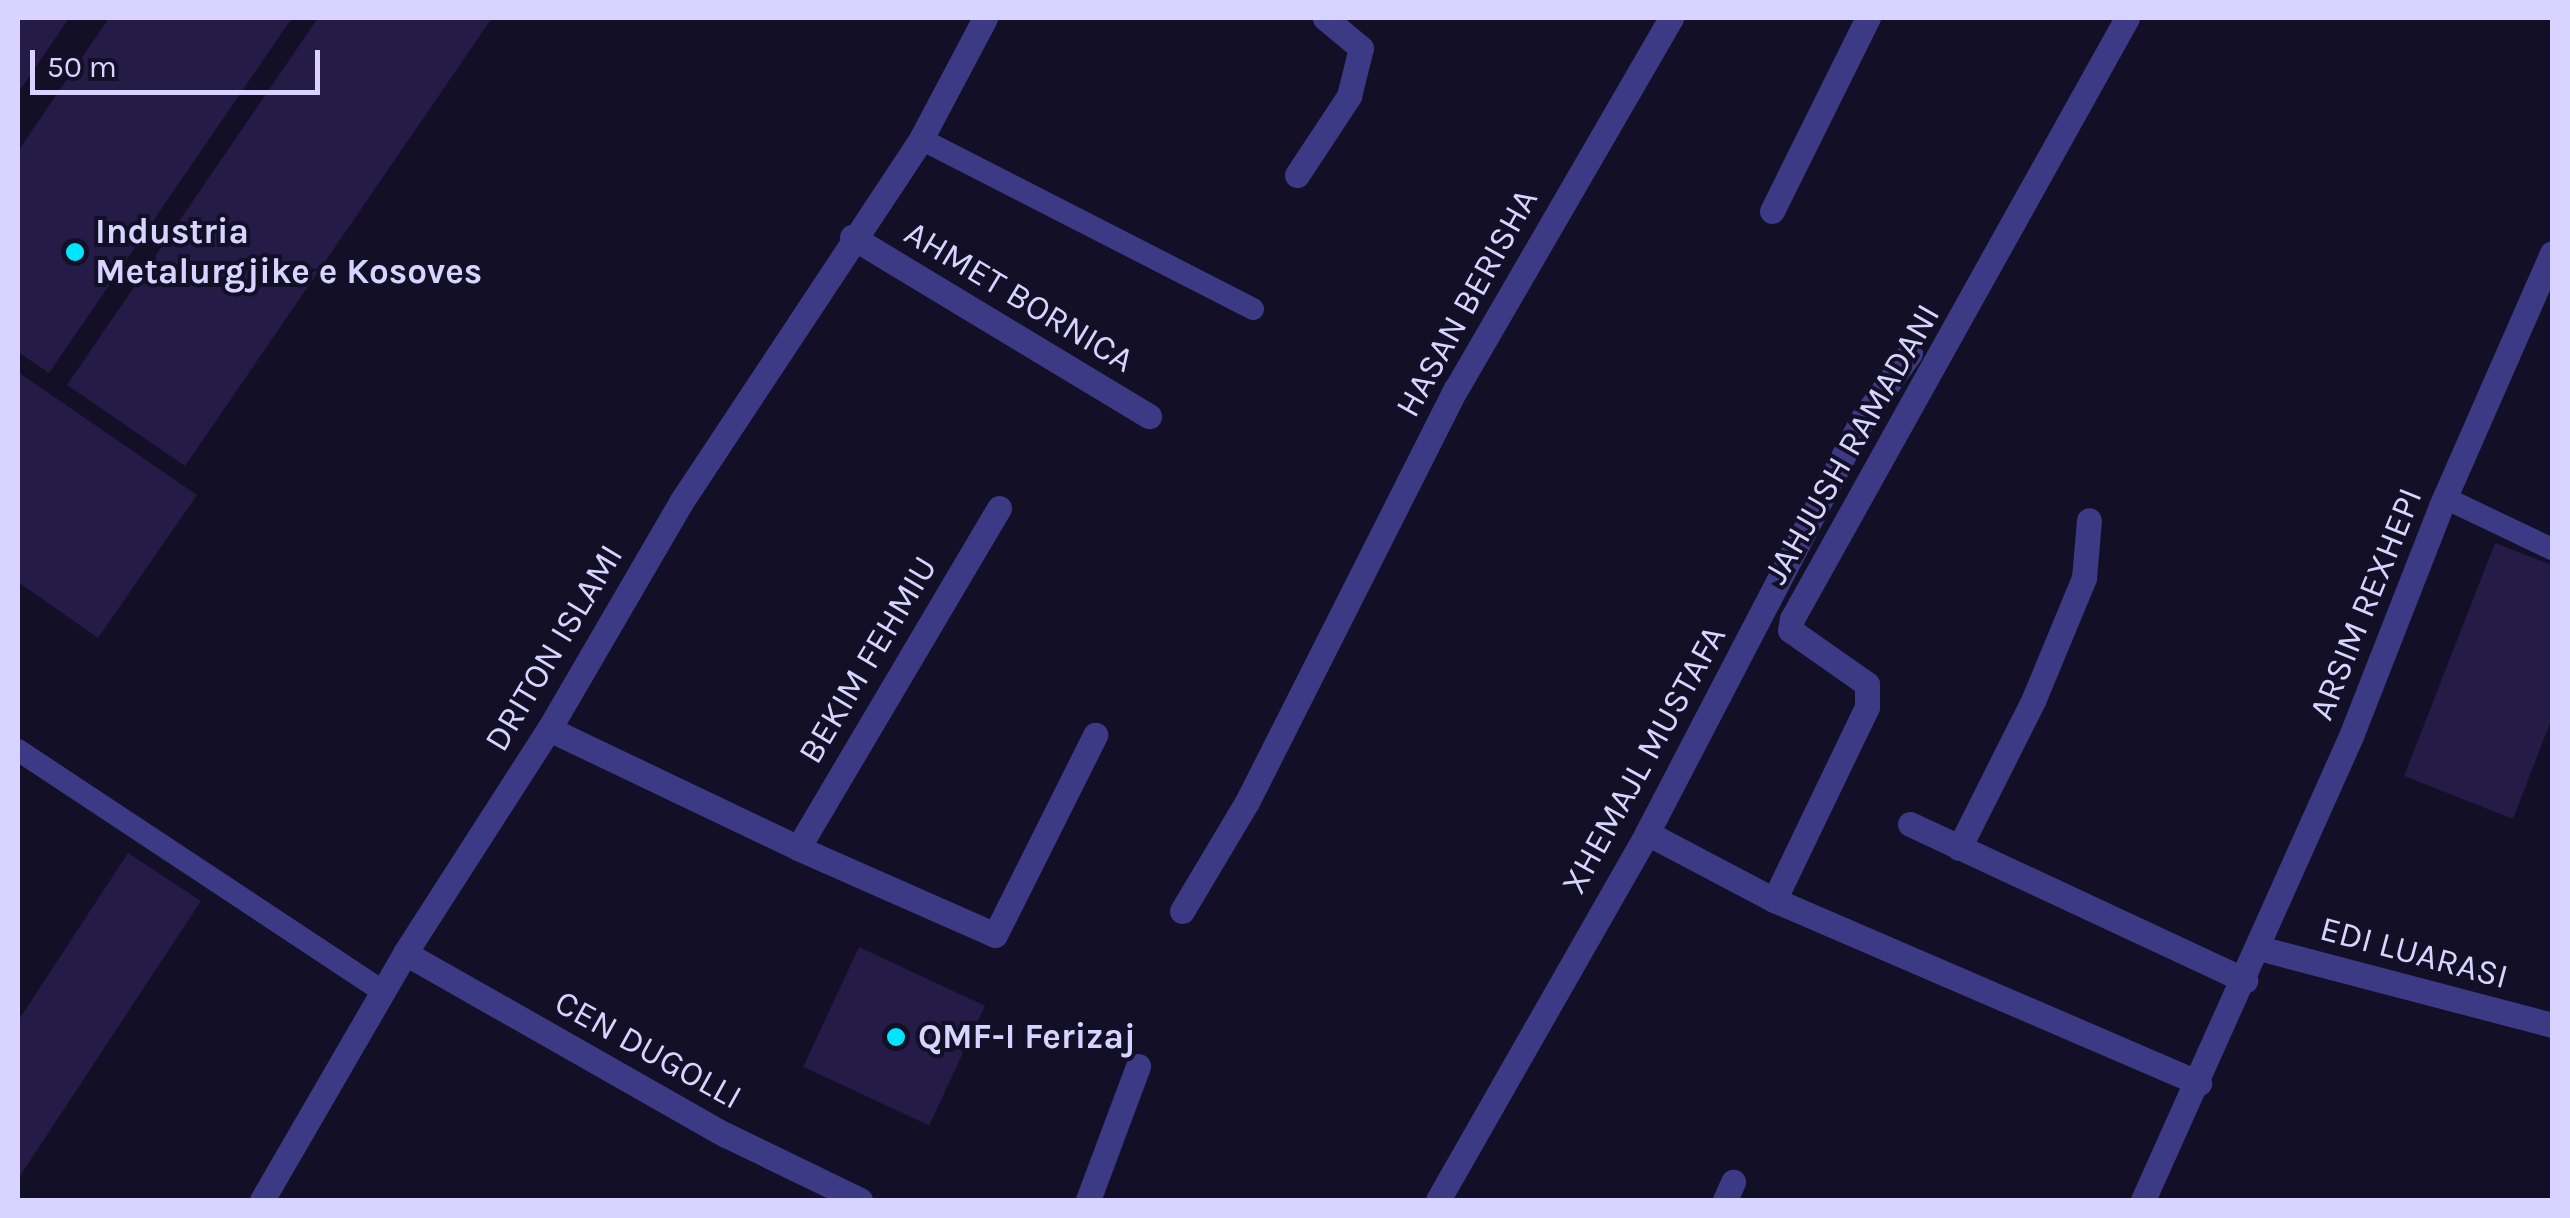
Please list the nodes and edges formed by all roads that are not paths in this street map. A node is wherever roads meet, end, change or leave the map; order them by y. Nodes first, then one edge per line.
1 (985, 18) edge
2 (1326, 18) edge
3 (1672, 18) edge
4 (1868, 18) edge
5 (2128, 18) edge
6 (921, 139) junction
7 (1297, 176) dead end
8 (1772, 211) dead end
9 (852, 237) junction
10 (2552, 254) edge
11 (1254, 309) dead end
12 (1910, 353) dead end
13 (1149, 416) dead end
14 (2445, 498) junction
15 (999, 508) dead end
16 (2089, 520) dead end
17 (2552, 549) edge
18 (549, 728) junction
19 (1095, 735) dead end
20 (18, 750) edge
21 (1910, 824) dead end
22 (1647, 833) junction
23 (798, 848) junction
24 (1960, 848) junction
25 (1774, 900) junction
26 (1182, 911) dead end
27 (2259, 948) junction
28 (406, 953) junction
29 (2245, 980) junction
30 (383, 992) junction
31 (2552, 1025) edge
32 (1138, 1066) dead end
33 (2200, 1082) junction
34 (262, 1200) edge
35 (860, 1200) edge
36 (1088, 1200) edge
37 (1438, 1200) edge
38 (2143, 1200) edge

1 - 6 street, DRITON ISLAMI
2 - 7 street
3 - 26 street, HASAN BERISHA
4 - 8 street
5 - 25 street, JAHJUSH RAMADANI
6 - 9 street, DRITON ISLAMI
6 - 11 lane
9 - 13 street, AHMET BORNICA
9 - 18 street, DRITON ISLAMI
10 - 14 street, ARSIM REXHEPI
12 - 22 street, XHEMAJL MUSTAFA
14 - 17 lane
14 - 27 street, ARSIM REXHEPI
15 - 23 street, BEKIM FEHMIU
16 - 24 street
18 - 23 street
18 - 28 street, DRITON ISLAMI
19 - 23 street
20 - 30 lane
21 - 24 street
22 - 25 street
22 - 37 street, XHEMAJL MUSTAFA
24 - 29 street
25 - 33 street
27 - 29 street, ARSIM REXHEPI
27 - 31 street, EDI LUARASI
28 - 30 street, DRITON ISLAMI
28 - 35 street, CEN DUGOLLI
29 - 33 street, ARSIM REXHEPI
30 - 34 street, DRITON ISLAMI
32 - 36 street
33 - 38 street, ARSIM REXHEPI

